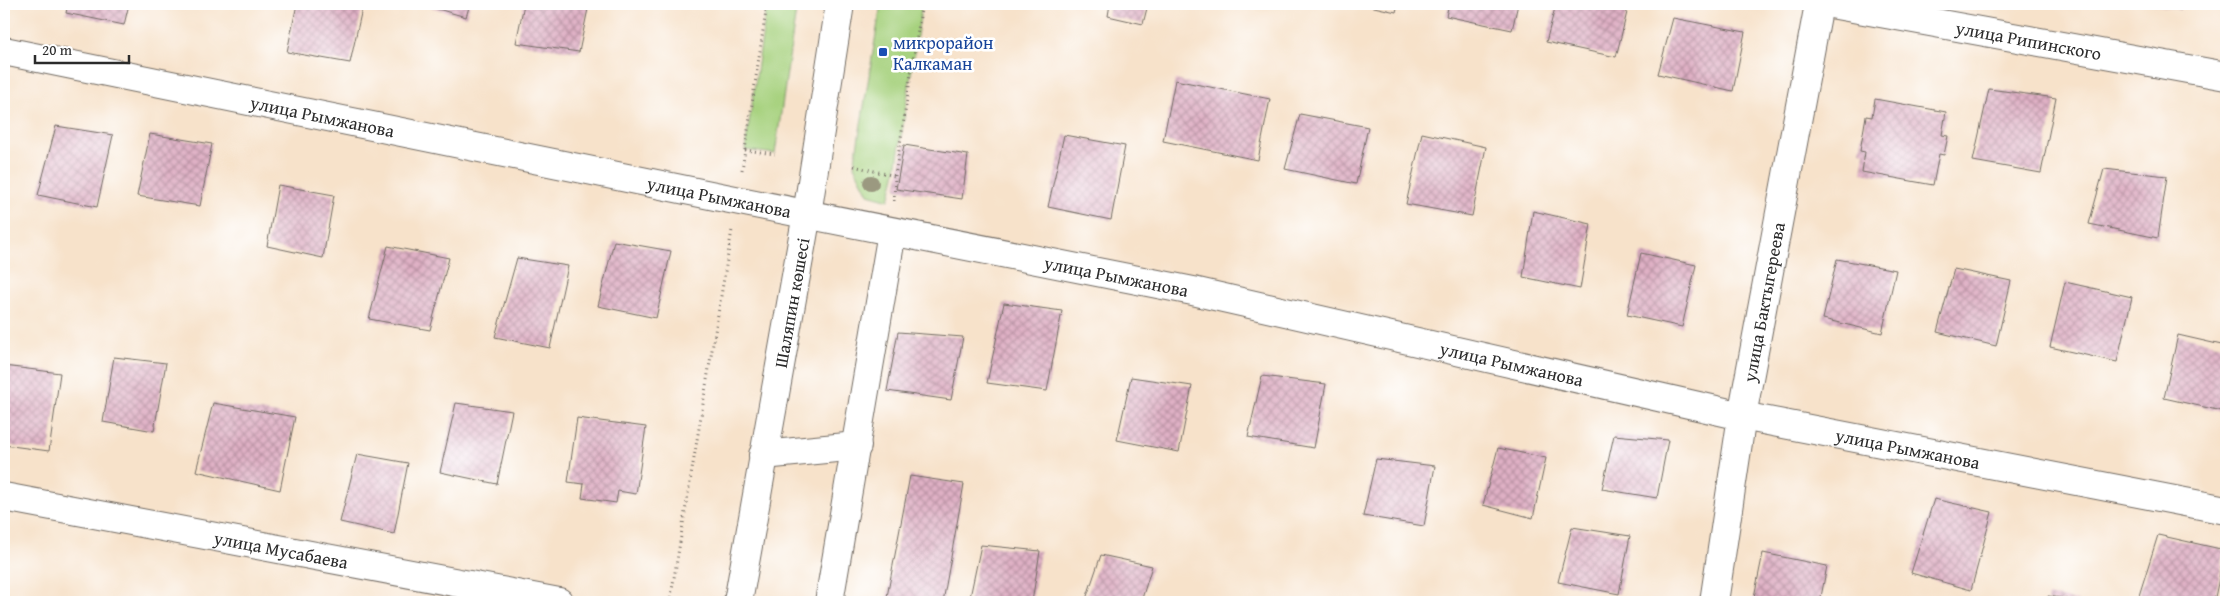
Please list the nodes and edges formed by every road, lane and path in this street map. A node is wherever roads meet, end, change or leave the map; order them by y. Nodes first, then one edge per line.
1 (768, 4) edge
2 (840, 4) edge
3 (922, 4) edge
4 (1819, 4) edge
5 (1831, 4) edge
6 (4, 51) edge
7 (2226, 76) edge
8 (745, 150) junction
9 (775, 154) dead end
10 (854, 166) dead end
11 (895, 176) junction
12 (737, 201) junction
13 (807, 214) junction
14 (892, 232) junction
15 (1742, 416) junction
16 (857, 446) junction
17 (764, 455) junction
18 (4, 497) edge
19 (2226, 510) edge
20 (558, 602) edge
21 (670, 602) edge
22 (738, 602) edge
23 (829, 602) edge
24 (1714, 602) edge

1 - 8 path
2 - 13 street, Шаляпин көшесі
3 - 11 path
4 - 15 street, улица Бактыгереева
5 - 7 street, улица Рипинского
6 - 12 street, улица Рымжанова
8 - 9 path
8 - 12 path
10 - 11 path
11 - 14 path
12 - 13 street, улица Рымжанова
12 - 21 path
13 - 14 street, улица Рымжанова
13 - 17 street, Шаляпин көшесі
14 - 15 street, улица Рымжанова
14 - 16 street
15 - 19 street, улица Рымжанова
15 - 24 street, улица Бактыгереева
16 - 17 street
16 - 23 street
17 - 22 street, Шаляпин көшесі
18 - 20 street, улица Мусабаева

